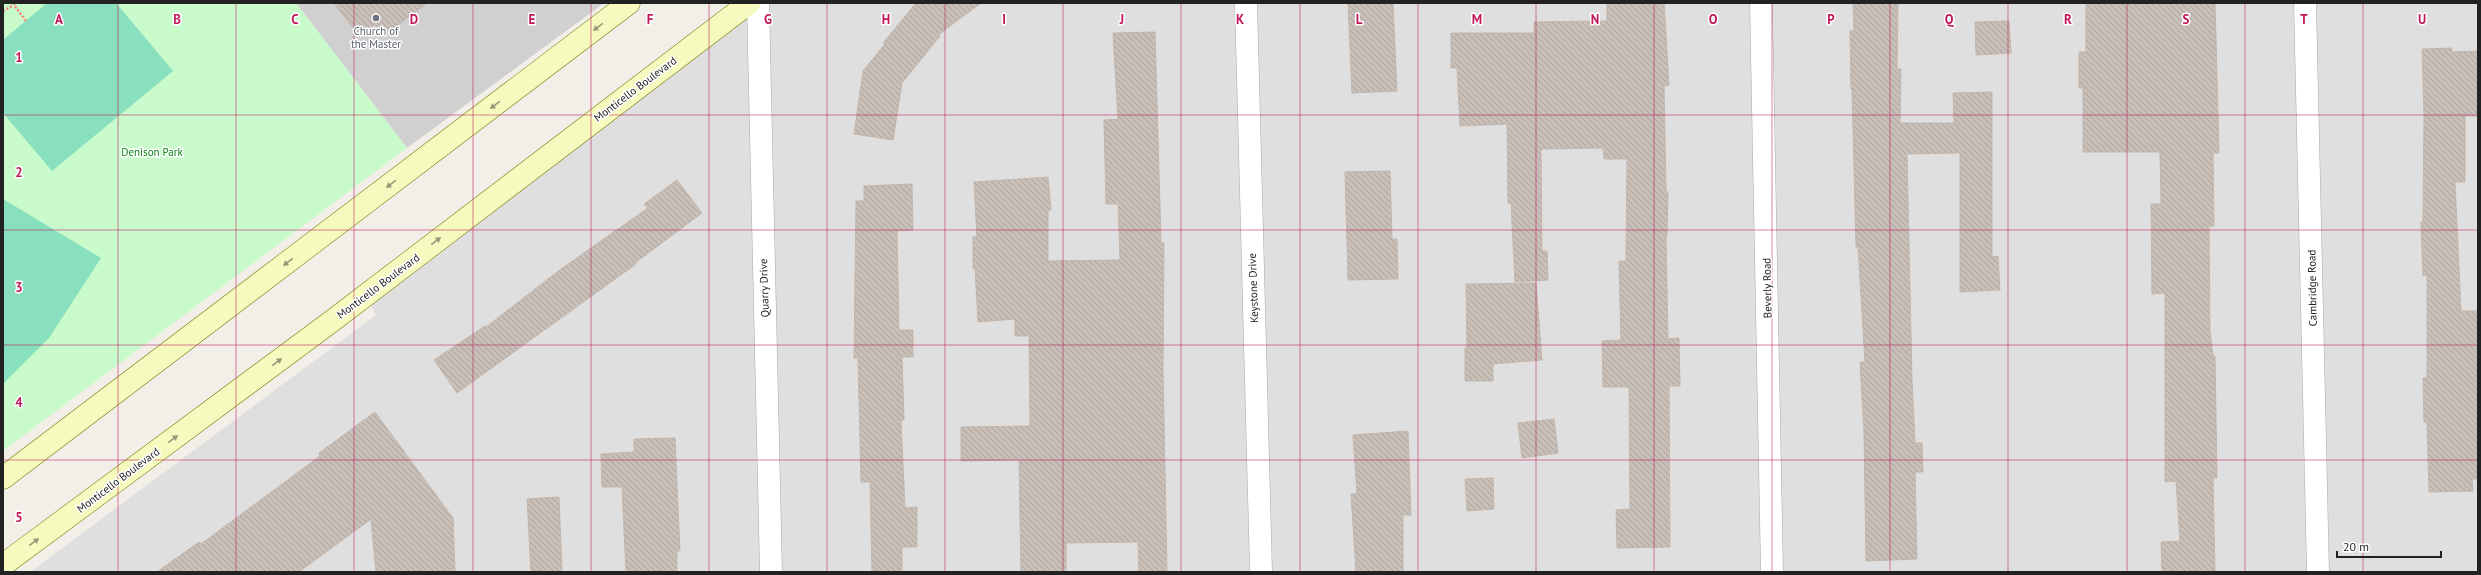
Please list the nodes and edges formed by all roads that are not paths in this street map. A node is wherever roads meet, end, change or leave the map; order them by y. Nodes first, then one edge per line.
1 (629, 3) edge
2 (749, 3) edge
3 (758, 3) edge
4 (1246, 3) edge
5 (1761, 3) edge
6 (2305, 3) edge
7 (3, 478) edge
8 (3, 565) edge
9 (771, 572) edge
10 (1261, 572) edge
11 (1772, 572) edge
12 (2318, 572) edge

1 -> 7 main road
8 -> 2 main road, Monticello Boulevard
3 - 9 street, Quarry Drive
4 - 10 street, Keystone Drive
5 - 11 street, Beverly Road
6 - 12 street, Cambridge Road

